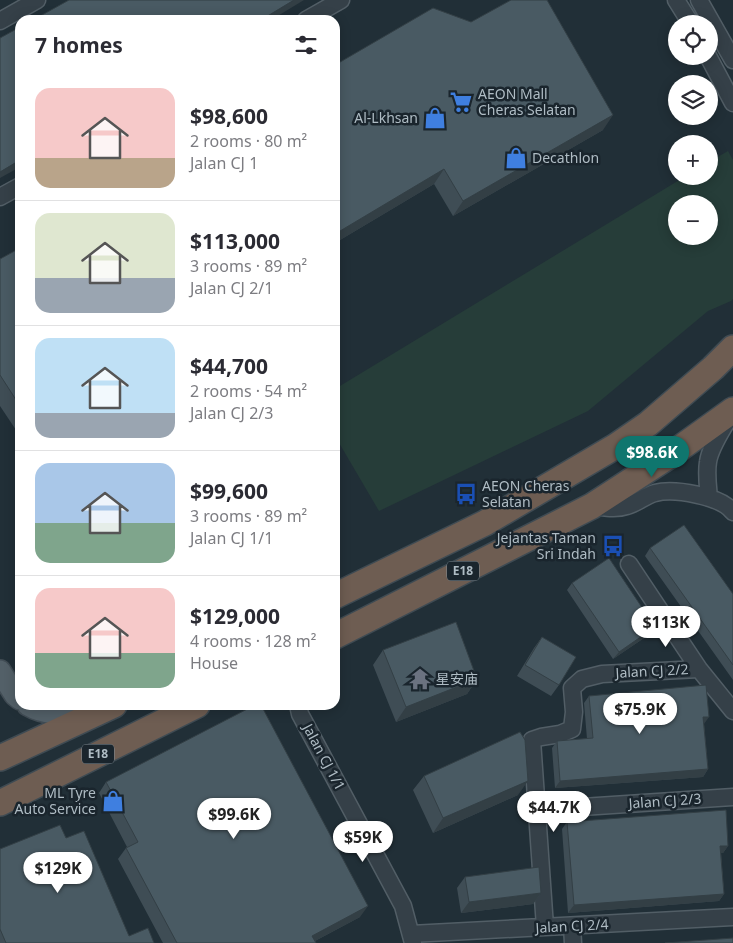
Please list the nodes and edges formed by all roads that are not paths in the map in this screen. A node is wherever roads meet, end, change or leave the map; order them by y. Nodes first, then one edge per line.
1 (37, 0) edge
2 (341, 0) edge
3 (676, 0) edge
4 (699, 0) edge
5 (315, 15) edge
6 (685, 15) edge
7 (0, 21) edge
8 (733, 60) edge
9 (713, 65) edge
10 (733, 103) edge
11 (15, 189) edge
12 (0, 197) edge
13 (733, 348) edge
14 (733, 410) edge
15 (709, 498) junction
16 (592, 506) junction
17 (732, 508) edge
18 (629, 564) dead end
19 (340, 594) edge
20 (340, 633) edge
21 (699, 669) junction
22 (41, 710) edge
23 (98, 710) edge
24 (105, 710) edge
25 (187, 710) edge
26 (299, 710) edge
27 (733, 711) edge
28 (0, 758) edge
29 (733, 797) edge
30 (0, 803) edge
31 (537, 810) junction
32 (733, 918) edge
33 (572, 926) junction
34 (546, 927) junction
35 (412, 939) edge
36 (573, 943) edge

1 - 7 street
2 - 5 street
3 - 6 street
4 - 8 street
9 - 10 street
11 - 12 street
13 - 19 highway, E18
14 - 15 street
14 - 16 highway, E18
15 - 16 street
15 - 17 street
16 - 20 highway, E18
18 - 21 street
21 - 27 street
21 - 31 street, Jalan CJ 2/2
22 - 23 main road
24 - 28 highway
25 - 30 highway, E18
26 - 35 street, Jalan CJ 1/1
29 - 31 street, Jalan CJ 2/3
31 - 34 street
32 - 33 street, Jalan CJ 2/4
33 - 34 street, Jalan CJ 2/4
33 - 36 street
34 - 35 street, Jalan CJ 2/4

